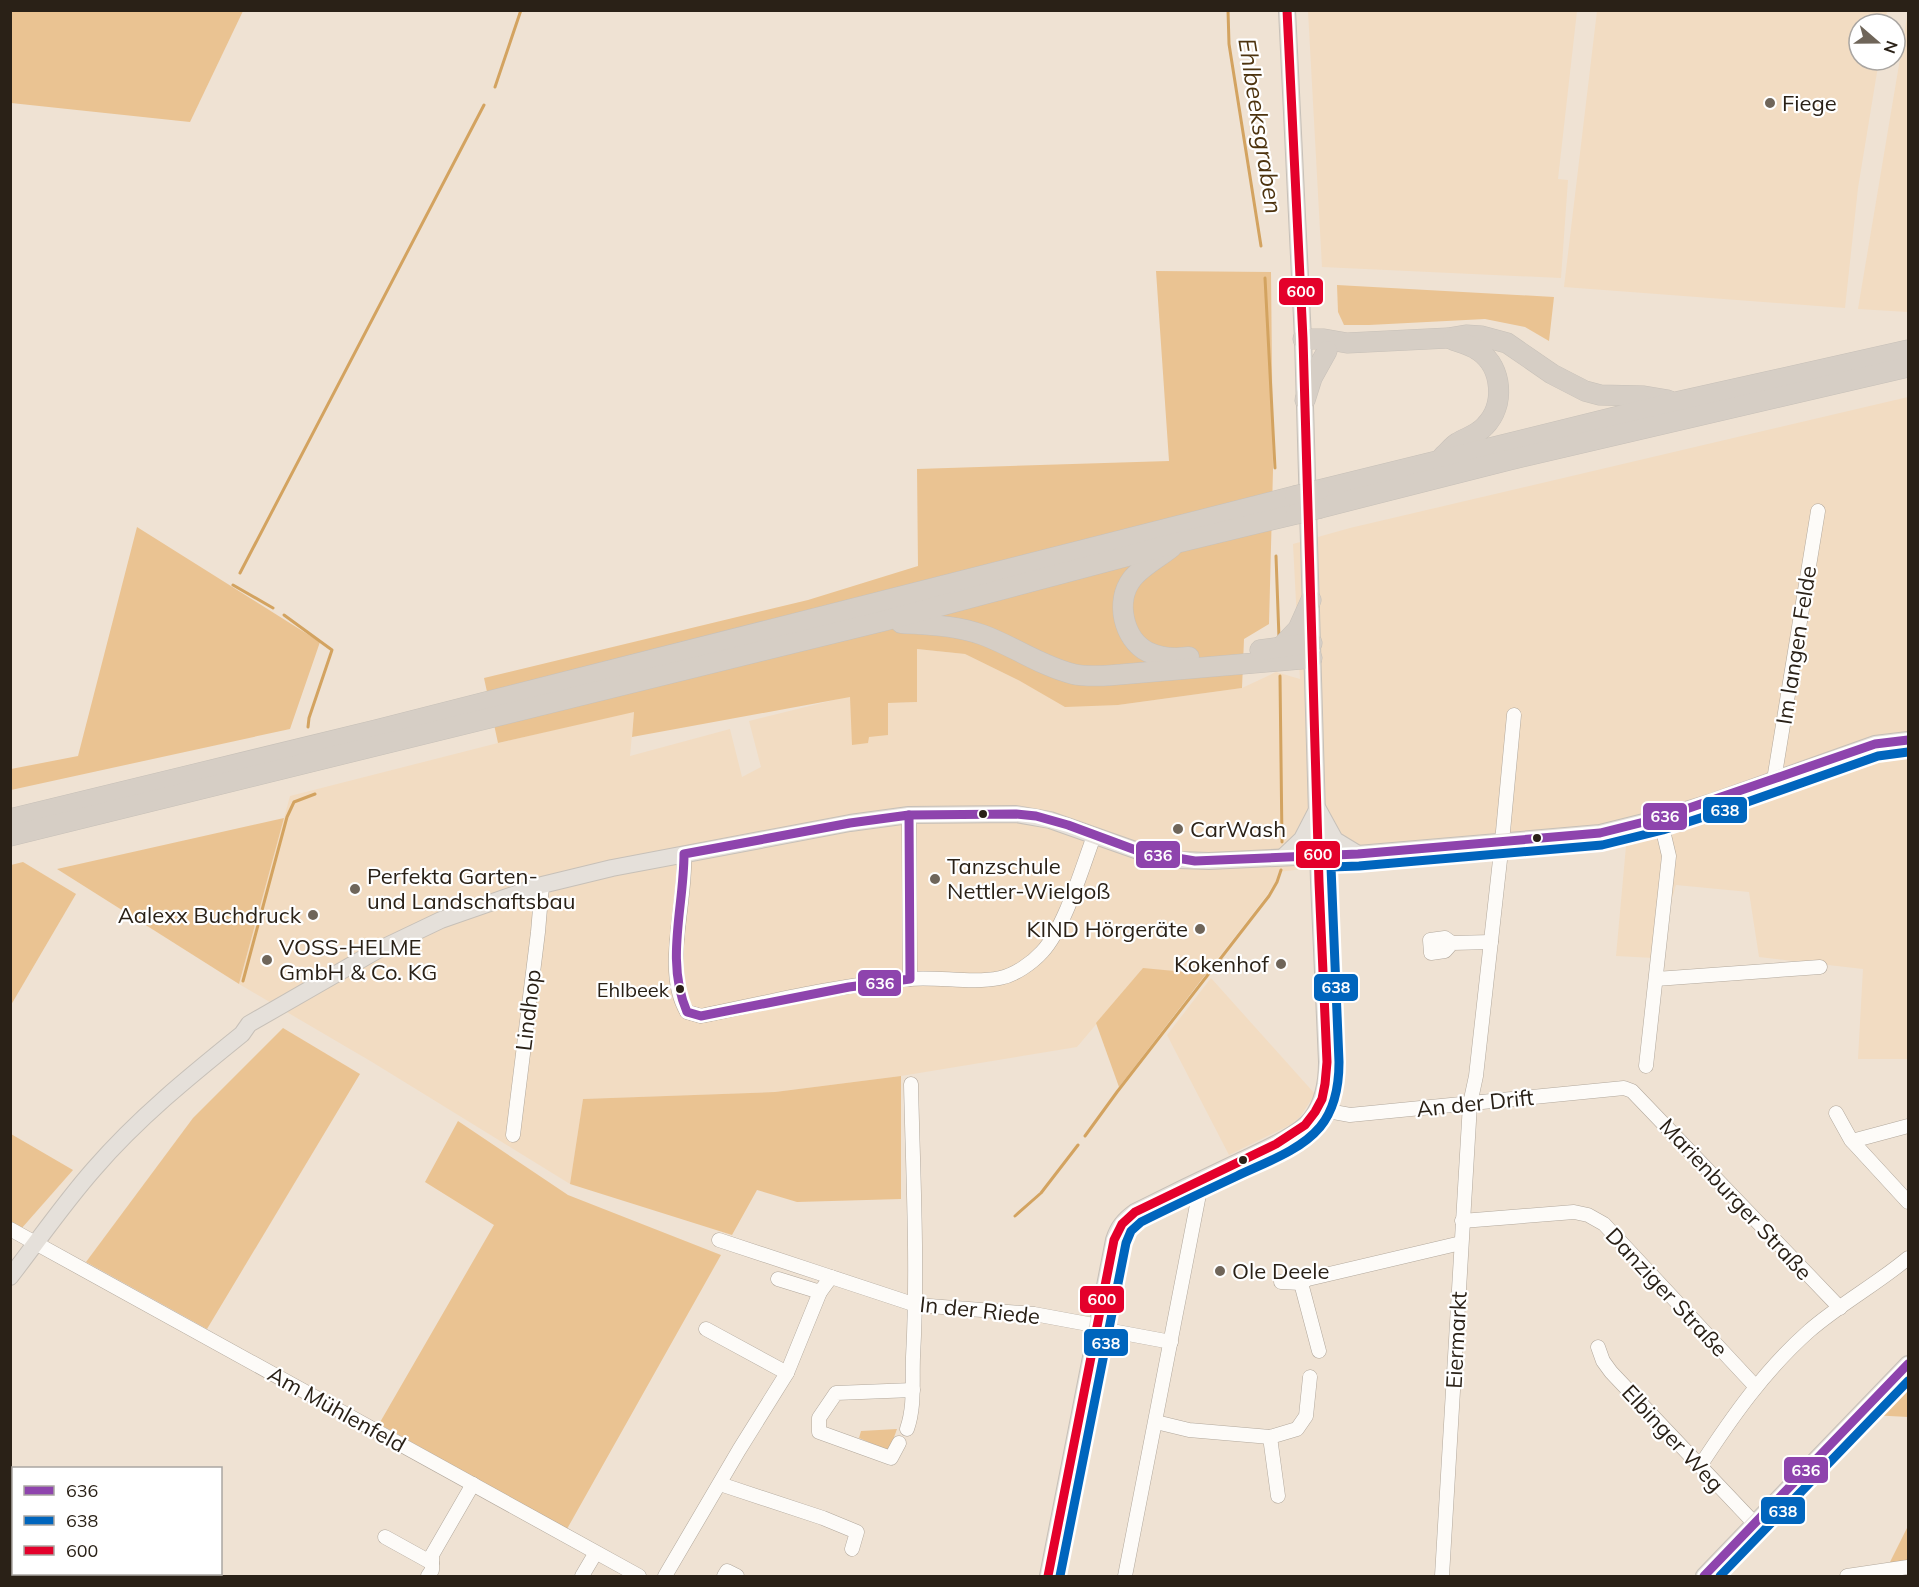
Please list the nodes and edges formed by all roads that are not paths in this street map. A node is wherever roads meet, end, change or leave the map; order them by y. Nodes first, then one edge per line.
1 (1287, 10) edge
2 (1448, 338) junction
3 (1347, 344) junction
4 (1303, 345) junction
5 (1908, 350) edge
6 (1327, 351) junction
7 (1908, 367) edge
8 (1305, 400) junction
9 (1676, 402) junction
10 (1439, 460) junction
11 (1320, 499) junction
12 (1295, 505) junction
13 (1818, 511) dead end
14 (1176, 543) junction
15 (1311, 600) junction
16 (883, 621) junction
17 (1280, 648) junction
18 (1312, 651) junction
19 (1514, 715) dead end
20 (1908, 741) edge
21 (1774, 780) junction
22 (1317, 808) junction
23 (909, 815) junction
24 (1660, 818) junction
25 (10, 819) edge
26 (10, 836) edge
27 (1094, 836) junction
28 (1502, 842) junction
29 (684, 854) junction
30 (1358, 854) junction
31 (1318, 855) junction
32 (1283, 857) junction
33 (1500, 861) dead end
34 (542, 885) junction
35 (1491, 942) junction
36 (1452, 943) dead end
37 (1820, 967) dead end
38 (910, 979) junction
39 (1656, 979) junction
40 (1646, 1066) dead end
41 (911, 1084) dead end
42 (1632, 1091) joint
43 (1470, 1104) junction
44 (1317, 1109) junction
45 (1836, 1113) dead end
46 (1908, 1126) edge
47 (513, 1134) dead end
48 (1852, 1141) junction
49 (1202, 1179) junction
50 (1908, 1202) edge
51 (1462, 1221) junction
52 (10, 1229) edge
53 (719, 1240) dead end
54 (35, 1243) junction
55 (1461, 1243) junction
56 (1908, 1258) edge
57 (831, 1277) junction
58 (10, 1278) edge
59 (778, 1280) dead end
60 (1281, 1282) dead end
61 (1301, 1283) junction
62 (820, 1292) junction
63 (916, 1305) junction
64 (1840, 1308) junction
65 (1096, 1328) junction
66 (706, 1329) dead end
67 (1171, 1342) junction
68 (1598, 1347) dead end
69 (1319, 1350) dead end
70 (1908, 1364) edge
71 (787, 1373) junction
72 (1310, 1377) dead end
73 (1755, 1386) junction
74 (913, 1390) junction
75 (1156, 1422) junction
76 (907, 1430) dead end
77 (1270, 1437) junction
78 (899, 1443) dead end
79 (1700, 1466) junction
80 (473, 1484) junction
81 (720, 1484) junction
82 (1278, 1496) dead end
83 (1755, 1524) junction
84 (385, 1537) dead end
85 (852, 1548) dead end
86 (596, 1554) junction
87 (1908, 1567) edge
88 (430, 1570) edge
89 (582, 1576) edge
90 (639, 1576) edge
91 (665, 1576) edge
92 (724, 1576) edge
93 (737, 1576) edge
94 (1048, 1576) edge
95 (1125, 1576) edge
96 (1442, 1576) edge
97 (1704, 1576) edge
98 (1847, 1576) edge

1 - 4 main road
2 - 3 highway
2 - 9 highway
2 - 10 highway
3 - 4 highway
3 - 6 highway
4 - 6 highway
4 - 8 main road
5 - 9 highway
6 - 8 highway
7 - 11 highway
8 - 15 main road
9 - 10 highway
10 - 11 highway
11 - 12 highway, bridge
12 - 14 highway
12 - 25 highway
13 - 21 street, Im langen Felde
14 - 16 highway
14 - 17 highway
15 - 17 highway
15 - 18 main road
16 - 18 highway
16 - 26 highway
17 - 18 highway
18 - 22 main road
19 - 28 street
20 - 21 main road
21 - 24 main road
22 - 30 main road
22 - 31 main road
22 - 32 main road
23 - 27 main road
23 - 29 main road
23 - 38 street
24 - 28 main road
24 - 39 street
27 - 32 main road
27 - 38 street
28 - 30 main road
29 - 34 main road
29 - 38 street
30 - 31 main road
31 - 32 main road
31 - 44 main road
33 - 35 street, Eiermarkt
34 - 47 street, Lindhop
34 - 54 main road
35 - 36 street
35 - 43 street, Eiermarkt
37 - 39 street
39 - 40 street
41 - 63 street
42 - 43 street, An der Drift
42 - 64 street, Marienburger Straße
43 - 44 street, An der Drift
43 - 51 street, Eiermarkt
44 - 49 main road
45 - 48 street
46 - 48 street
48 - 50 street
49 - 65 main road
49 - 67 street
51 - 55 street, Eiermarkt
51 - 73 street, Danziger Straße
52 - 54 street, Am Mühlenfeld
53 - 57 street, In der Riede
54 - 58 main road
54 - 80 street, Am Mühlenfeld
55 - 61 street
55 - 96 street, Eiermarkt
56 - 64 street
57 - 62 street
57 - 63 street, In der Riede
59 - 62 street
60 - 61 street
61 - 69 street
62 - 71 street
63 - 65 street, In der Riede
63 - 74 street
64 - 73 street
65 - 67 street, In der Riede
65 - 94 main road
66 - 71 street
67 - 75 street
68 - 79 street, Elbinger Weg
70 - 83 main road
71 - 81 street
72 - 77 street
73 - 79 street
74 - 76 street
74 - 78 street
75 - 77 street
75 - 95 street
77 - 82 street
79 - 83 street, Elbinger Weg
80 - 86 street, Am Mühlenfeld
80 - 88 street
81 - 85 street
81 - 91 street
83 - 97 main road
84 - 88 street
86 - 89 street
86 - 90 street, Am Mühlenfeld
87 - 98 street
92 - 93 street

